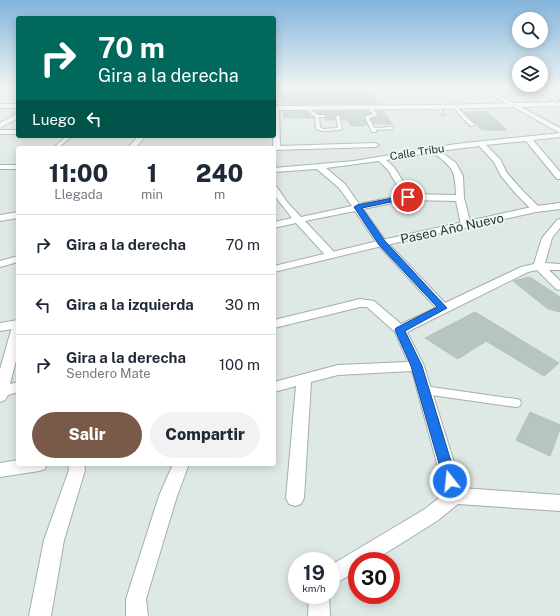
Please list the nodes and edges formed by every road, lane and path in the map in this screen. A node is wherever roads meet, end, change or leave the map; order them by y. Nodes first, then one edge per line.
1 (15, 116) edge
2 (317, 116) joint
3 (324, 116) dead end
4 (335, 116) edge
5 (373, 116) edge
6 (463, 116) edge
7 (534, 116) edge
8 (472, 125) dead end
9 (0, 126) edge
10 (392, 128) dead end
11 (560, 131) edge
12 (0, 132) edge
13 (16, 132) edge
14 (560, 135) edge
15 (68, 138) edge
16 (140, 138) edge
17 (528, 138) junction
18 (480, 143) junction
19 (375, 145) dead end
20 (58, 146) edge
21 (134, 146) edge
22 (276, 148) edge
23 (434, 149) junction
24 (380, 158) junction
25 (319, 166) junction
26 (0, 167) edge
27 (16, 167) edge
28 (276, 170) edge
29 (560, 177) edge
30 (276, 192) edge
31 (408, 197) junction
32 (460, 198) junction
33 (284, 204) junction
34 (276, 206) edge
35 (560, 206) edge
36 (357, 207) junction
37 (536, 209) junction
38 (16, 215) edge
39 (0, 218) edge
40 (299, 219) junction
41 (560, 222) edge
42 (466, 224) junction
43 (276, 225) edge
44 (382, 243) junction
45 (330, 256) junction
46 (16, 260) edge
47 (0, 264) edge
48 (539, 266) junction
49 (560, 267) edge
50 (276, 269) edge
51 (560, 287) edge
52 (443, 308) junction
53 (16, 324) edge
54 (276, 324) edge
55 (0, 327) edge
56 (400, 330) junction
57 (16, 335) edge
58 (417, 366) junction
59 (304, 380) junction
60 (276, 387) edge
61 (16, 388) edge
62 (424, 390) junction
63 (1, 393) edge
64 (516, 403) dead end
65 (26, 466) edge
66 (76, 466) edge
67 (180, 466) edge
68 (0, 470) edge
69 (455, 496) junction
70 (295, 498) dead end
71 (560, 503) edge
72 (340, 571) edge
73 (319, 604) edge
74 (40, 616) edge
75 (137, 616) edge
76 (319, 616) edge

1 - 9 street
2 - 3 lane
2 - 4 lane
5 - 10 lane
6 - 8 lane
7 - 11 street
12 - 13 street
14 - 17 street, Calle Tribu
15 - 20 lane
16 - 21 street
17 - 18 street, Calle Tribu
17 - 29 street
18 - 23 street, Calle Tribu
18 - 37 street
19 - 22 street
23 - 24 street, Calle Tribu
23 - 32 street
24 - 25 street, Calle Tribu
24 - 31 street
25 - 28 street, Calle Tribu
25 - 36 street
26 - 27 street
30 - 33 street
31 - 32 street
31 - 36 street
32 - 42 street
33 - 34 street
33 - 40 street
35 - 37 street, Paseo Año Nuevo
36 - 40 street
36 - 44 street
37 - 42 street, Paseo Año Nuevo
38 - 39 street
40 - 43 street
40 - 45 street
41 - 48 street
42 - 44 street, Paseo Año Nuevo
44 - 45 street, Paseo Año Nuevo
44 - 52 street
45 - 50 street, Paseo Año Nuevo
46 - 47 street
48 - 49 street
48 - 51 street
48 - 52 street
52 - 56 street
53 - 55 street
54 - 56 street
56 - 58 street
57 - 63 street
58 - 59 street
58 - 62 street
59 - 60 street
59 - 70 street
61 - 63 street
62 - 64 lane
62 - 69 street
65 - 68 street
66 - 74 street
67 - 75 street
69 - 71 street
69 - 72 street
73 - 76 street

